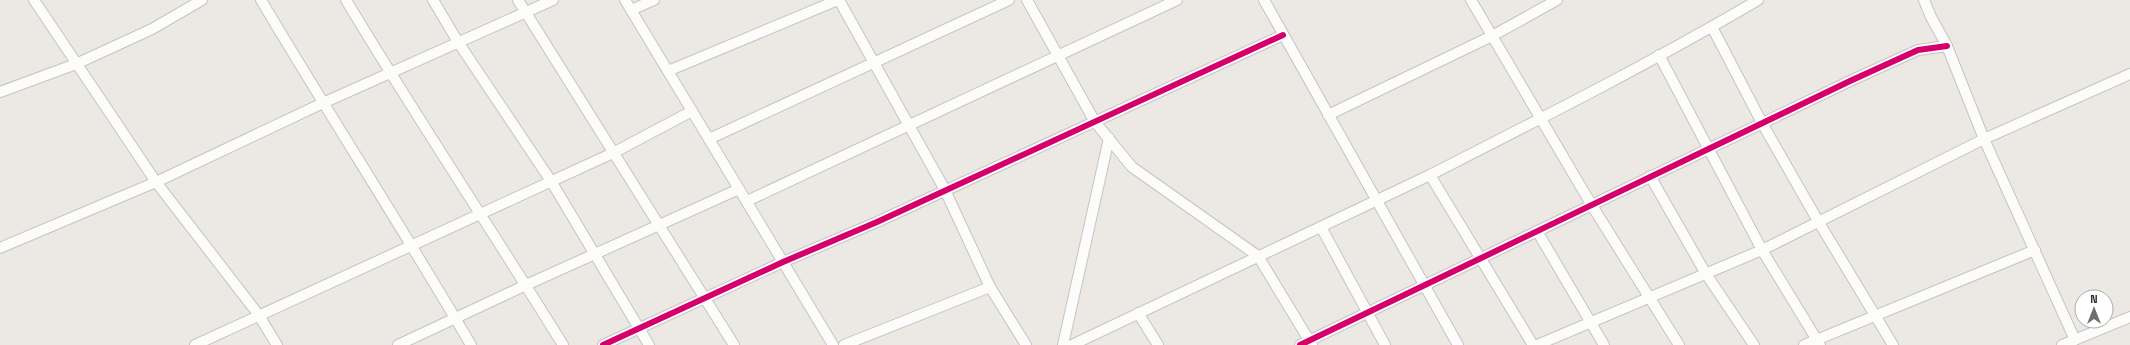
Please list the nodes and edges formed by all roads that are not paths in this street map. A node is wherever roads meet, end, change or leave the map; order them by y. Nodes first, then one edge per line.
1 (34, 0) edge
2 (202, 0) edge
3 (261, 0) edge
4 (346, 0) edge
5 (433, 0) edge
6 (518, 0) edge
7 (553, 0) edge
8 (624, 0) edge
9 (654, 0) edge
10 (839, 0) edge
11 (1009, 0) edge
12 (1028, 0) edge
13 (1177, 0) edge
14 (1264, 0) edge
15 (1471, 0) edge
16 (1557, 0) edge
17 (1758, 0) edge
18 (1924, 0) edge
19 (631, 10) junction
20 (525, 12) junction
21 (1712, 27) junction
22 (1283, 35) junction
23 (1492, 36) junction
24 (458, 42) junction
25 (1947, 46) junction
26 (1059, 56) junction
27 (1659, 56) junction
28 (874, 63) junction
29 (76, 64) junction
30 (668, 71) junction
31 (390, 73) junction
32 (2130, 74) edge
33 (0, 92) edge
34 (323, 103) junction
35 (692, 111) junction
36 (1328, 115) junction
37 (1541, 118) junction
38 (1096, 122) junction
39 (1762, 123) junction
40 (909, 125) junction
41 (1108, 138) junction
42 (709, 139) junction
43 (1984, 139) junction
44 (1708, 148) junction
45 (613, 152) junction
46 (1430, 176) junction
47 (1650, 176) junction
48 (550, 180) junction
49 (156, 182) junction
50 (739, 189) junction
51 (945, 190) junction
52 (1376, 201) junction
53 (747, 202) junction
54 (1591, 204) junction
55 (481, 213) junction
56 (1818, 221) junction
57 (658, 224) junction
58 (1321, 227) junction
59 (1537, 231) junction
60 (412, 244) junction
61 (0, 248) edge
62 (1762, 250) junction
63 (2035, 250) junction
64 (594, 254) junction
65 (1258, 256) junction
66 (1481, 259) junction
67 (783, 262) junction
68 (1706, 274) junction
69 (526, 285) junction
70 (1425, 286) junction
71 (990, 287) junction
72 (704, 297) junction
73 (1650, 298) junction
74 (1138, 313) junction
75 (1368, 313) junction
76 (258, 314) junction
77 (1875, 316) junction
78 (2130, 317) edge
79 (455, 318) junction
80 (1591, 323) junction
81 (639, 328) junction
82 (2075, 340) junction
83 (1088, 341) edge
84 (1818, 342) edge
85 (1307, 344) edge
86 (195, 345) edge
87 (277, 345) edge
88 (398, 345) edge
89 (470, 345) edge
90 (563, 345) edge
91 (604, 345) edge
92 (649, 345) edge
93 (734, 345) edge
94 (833, 345) edge
95 (844, 345) edge
96 (1026, 345) edge
97 (1063, 345) edge
98 (1072, 345) edge
99 (1158, 345) edge
100 (1385, 345) edge
101 (1458, 345) edge
102 (1533, 345) edge
103 (1537, 345) edge
104 (1604, 345) edge
105 (1679, 345) edge
106 (1754, 345) edge
107 (1804, 345) edge
108 (1893, 345) edge
109 (2062, 345) edge

1 - 29 street
2 - 29 street
3 - 34 street
4 - 31 street
5 - 24 street
6 - 20 street
7 - 20 street
8 - 19 street
9 - 19 street
10 - 28 street
10 - 30 street
11 - 28 street
12 - 26 street
13 - 26 street
14 - 22 street
15 - 23 street
16 - 23 street
17 - 21 street
18 - 25 street
19 - 30 street
20 - 24 street
20 - 45 street
21 - 27 street
21 - 39 street
22 - 36 street
22 - 38 street
23 - 36 street
23 - 37 street
24 - 31 street
24 - 48 street
25 - 39 street
25 - 43 street
26 - 38 street
26 - 40 street
27 - 37 street
27 - 44 street
28 - 40 street
28 - 42 street
29 - 33 street
29 - 49 street
30 - 35 street
31 - 34 street
31 - 55 street
32 - 43 street
34 - 49 street
34 - 60 street
35 - 42 street
35 - 45 street
36 - 52 street
37 - 46 street
37 - 54 street
38 - 41 street
38 - 51 street
39 - 44 street
39 - 56 street
40 - 51 street
40 - 53 street
41 - 65 street
41 - 97 street
42 - 50 street
43 - 56 street
43 - 63 street
44 - 47 street
44 - 62 street
45 - 48 street
45 - 57 street
46 - 52 street
46 - 66 street
47 - 54 street
47 - 68 street
48 - 55 street
48 - 64 street
49 - 61 street
49 - 76 street
50 - 53 street
50 - 57 street
51 - 67 street
51 - 71 street
52 - 58 street
52 - 70 street
53 - 67 street
54 - 59 street
54 - 73 street
55 - 60 street
55 - 69 street
56 - 62 street
56 - 77 street
57 - 64 street
57 - 72 street
58 - 65 street
58 - 75 street
59 - 66 street
59 - 80 street
60 - 76 street
60 - 79 street
62 - 68 street
62 - 84 street
63 - 77 street
63 - 82 street
64 - 69 street
64 - 81 street
65 - 74 street
65 - 85 street
66 - 70 street
66 - 102 street
67 - 72 street
67 - 94 street
68 - 73 street
68 - 106 street
69 - 79 street
69 - 90 street
70 - 75 street
70 - 101 street
71 - 95 street
71 - 96 street
72 - 81 street
72 - 93 street
73 - 80 street
73 - 105 street
74 - 83 street
74 - 99 street
75 - 85 street
75 - 100 street
76 - 86 street
76 - 87 street
77 - 84 street
77 - 108 street
78 - 82 street
79 - 88 street
79 - 89 street
80 - 103 street
80 - 104 street
81 - 91 street
81 - 92 street
82 - 109 street
83 - 98 street
84 - 107 street

